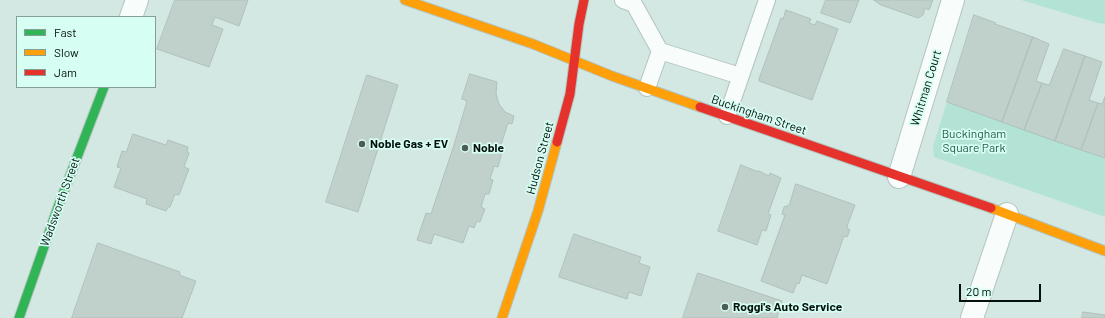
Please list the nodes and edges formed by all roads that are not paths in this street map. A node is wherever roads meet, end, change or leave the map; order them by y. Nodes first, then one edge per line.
1 (138, 0) edge
2 (405, 0) edge
3 (584, 0) edge
4 (767, 0) edge
5 (953, 0) edge
6 (630, 1) edge
7 (131, 16) edge
8 (660, 51) junction
9 (574, 60) junction
10 (740, 76) junction
11 (104, 88) edge
12 (647, 88) junction
13 (727, 116) junction
14 (899, 177) junction
15 (1007, 214) junction
16 (1105, 251) edge
17 (19, 318) edge
18 (502, 318) edge
19 (972, 318) edge

1 - 7 street
2 - 9 street, Buckingham Street
3 - 9 street, Hudson Street
4 - 10 lane
5 - 14 street, Whitman Court
6 - 8 lane
8 - 10 lane
8 - 12 lane
9 - 12 street, Buckingham Street
9 - 18 street, Hudson Street
10 - 13 lane
11 - 17 street, Wadsworth Street
12 - 13 street, Buckingham Street
13 - 14 street, Buckingham Street
14 - 15 street, Buckingham Street
15 - 16 street, Buckingham Street
15 - 19 street

